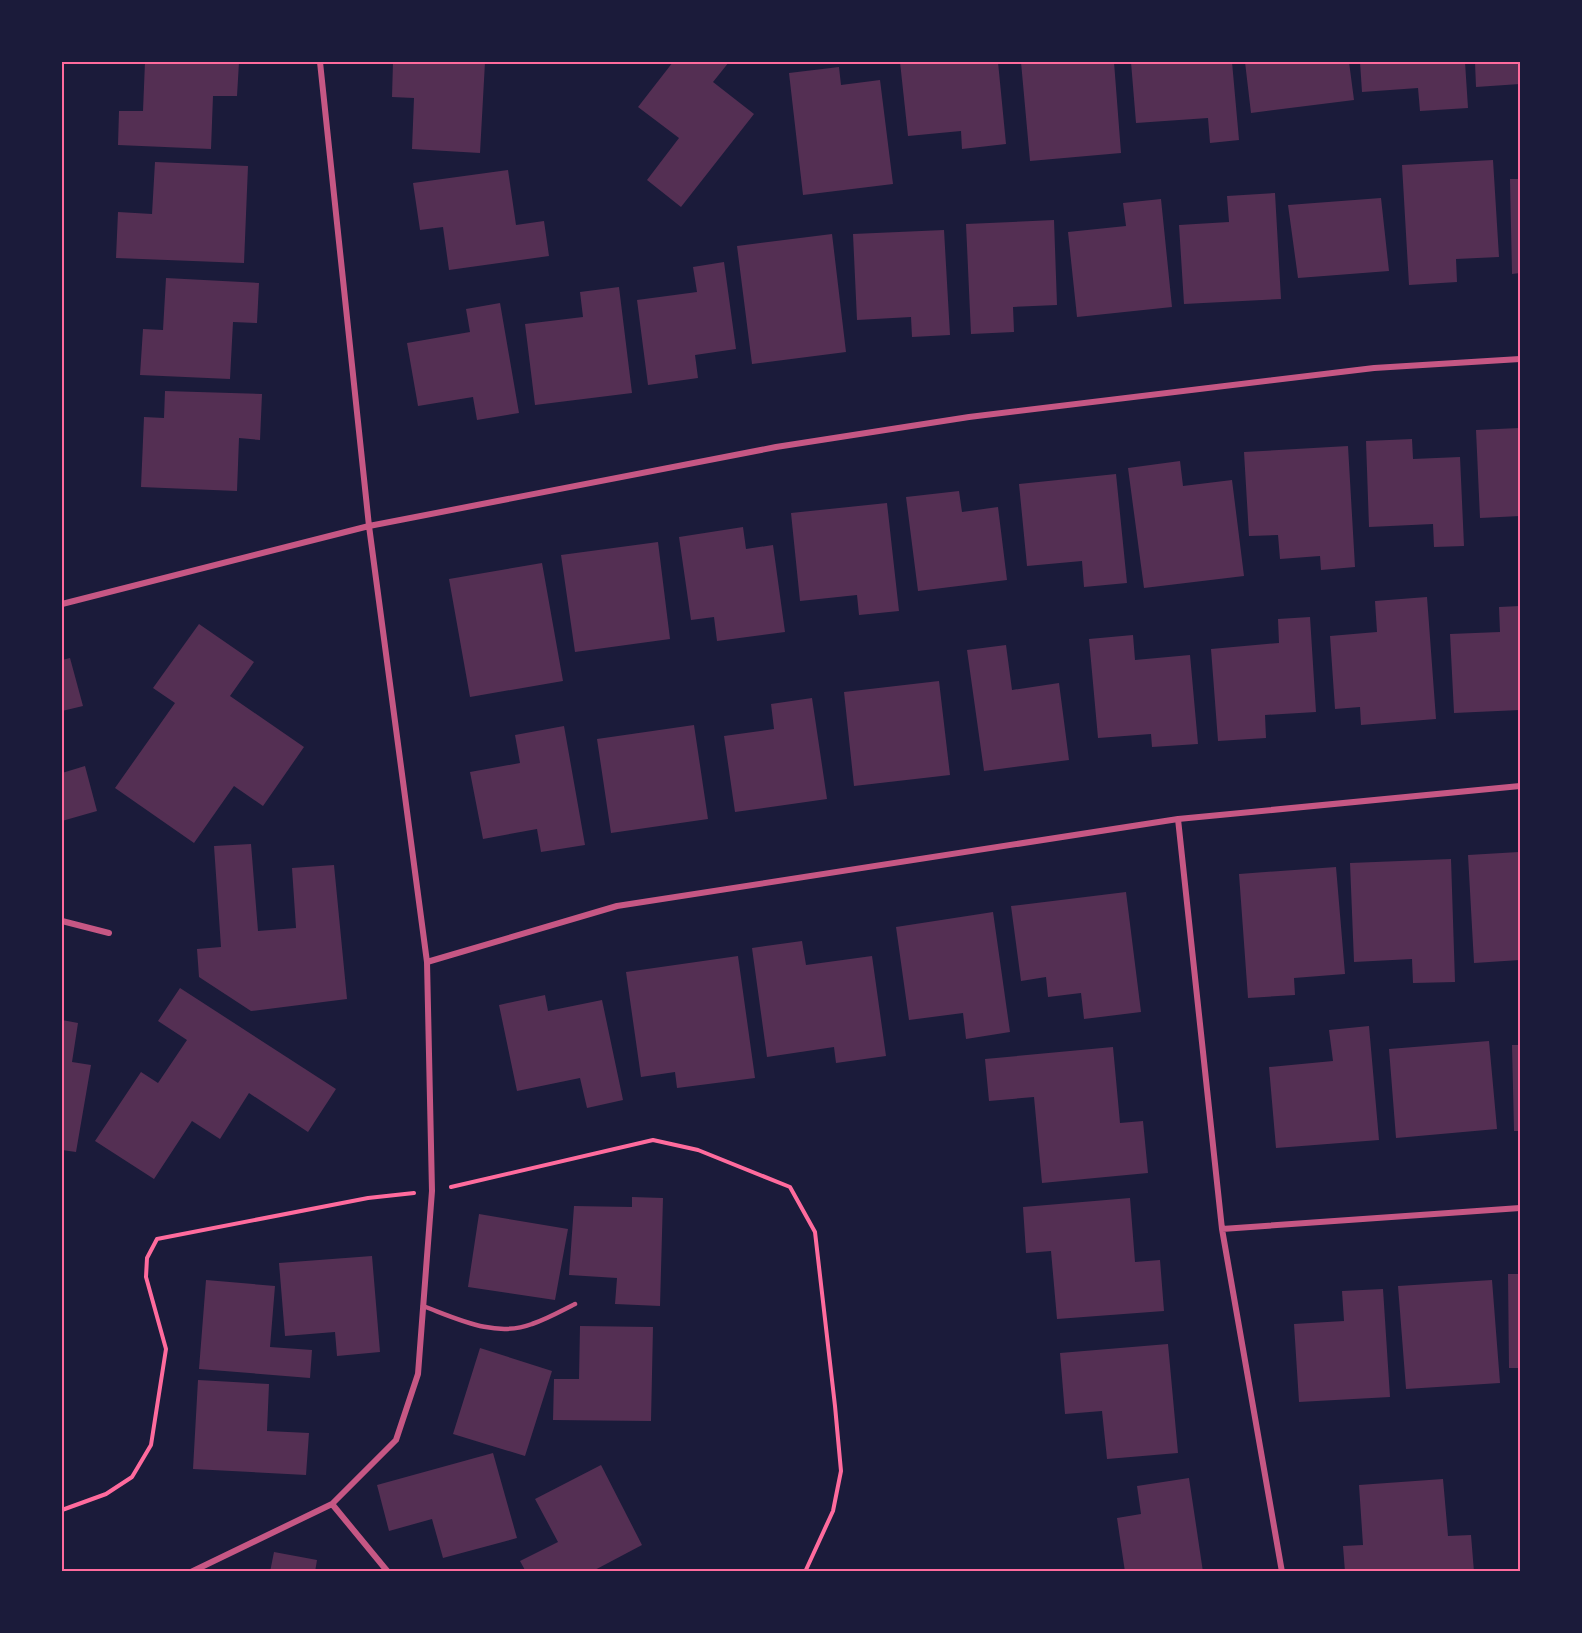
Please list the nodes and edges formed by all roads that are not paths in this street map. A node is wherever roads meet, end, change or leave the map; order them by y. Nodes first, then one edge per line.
1 (320, 62) edge
2 (1521, 359) edge
3 (369, 526) junction
4 (62, 604) edge
5 (1521, 786) edge
6 (1178, 819) junction
7 (62, 921) edge
8 (108, 933) dead end
9 (427, 962) junction
10 (1521, 1208) edge
11 (1222, 1229) junction
12 (575, 1304) dead end
13 (423, 1306) junction
14 (332, 1504) junction
15 (191, 1572) edge
16 (388, 1572) edge
17 (1282, 1572) edge

1 - 3 street
2 - 3 street
3 - 4 street
3 - 9 street
5 - 6 street
6 - 9 street
6 - 11 street
7 - 8 street
9 - 13 street
10 - 11 street
11 - 17 street
12 - 13 lane
13 - 14 street
14 - 15 street
14 - 16 street

